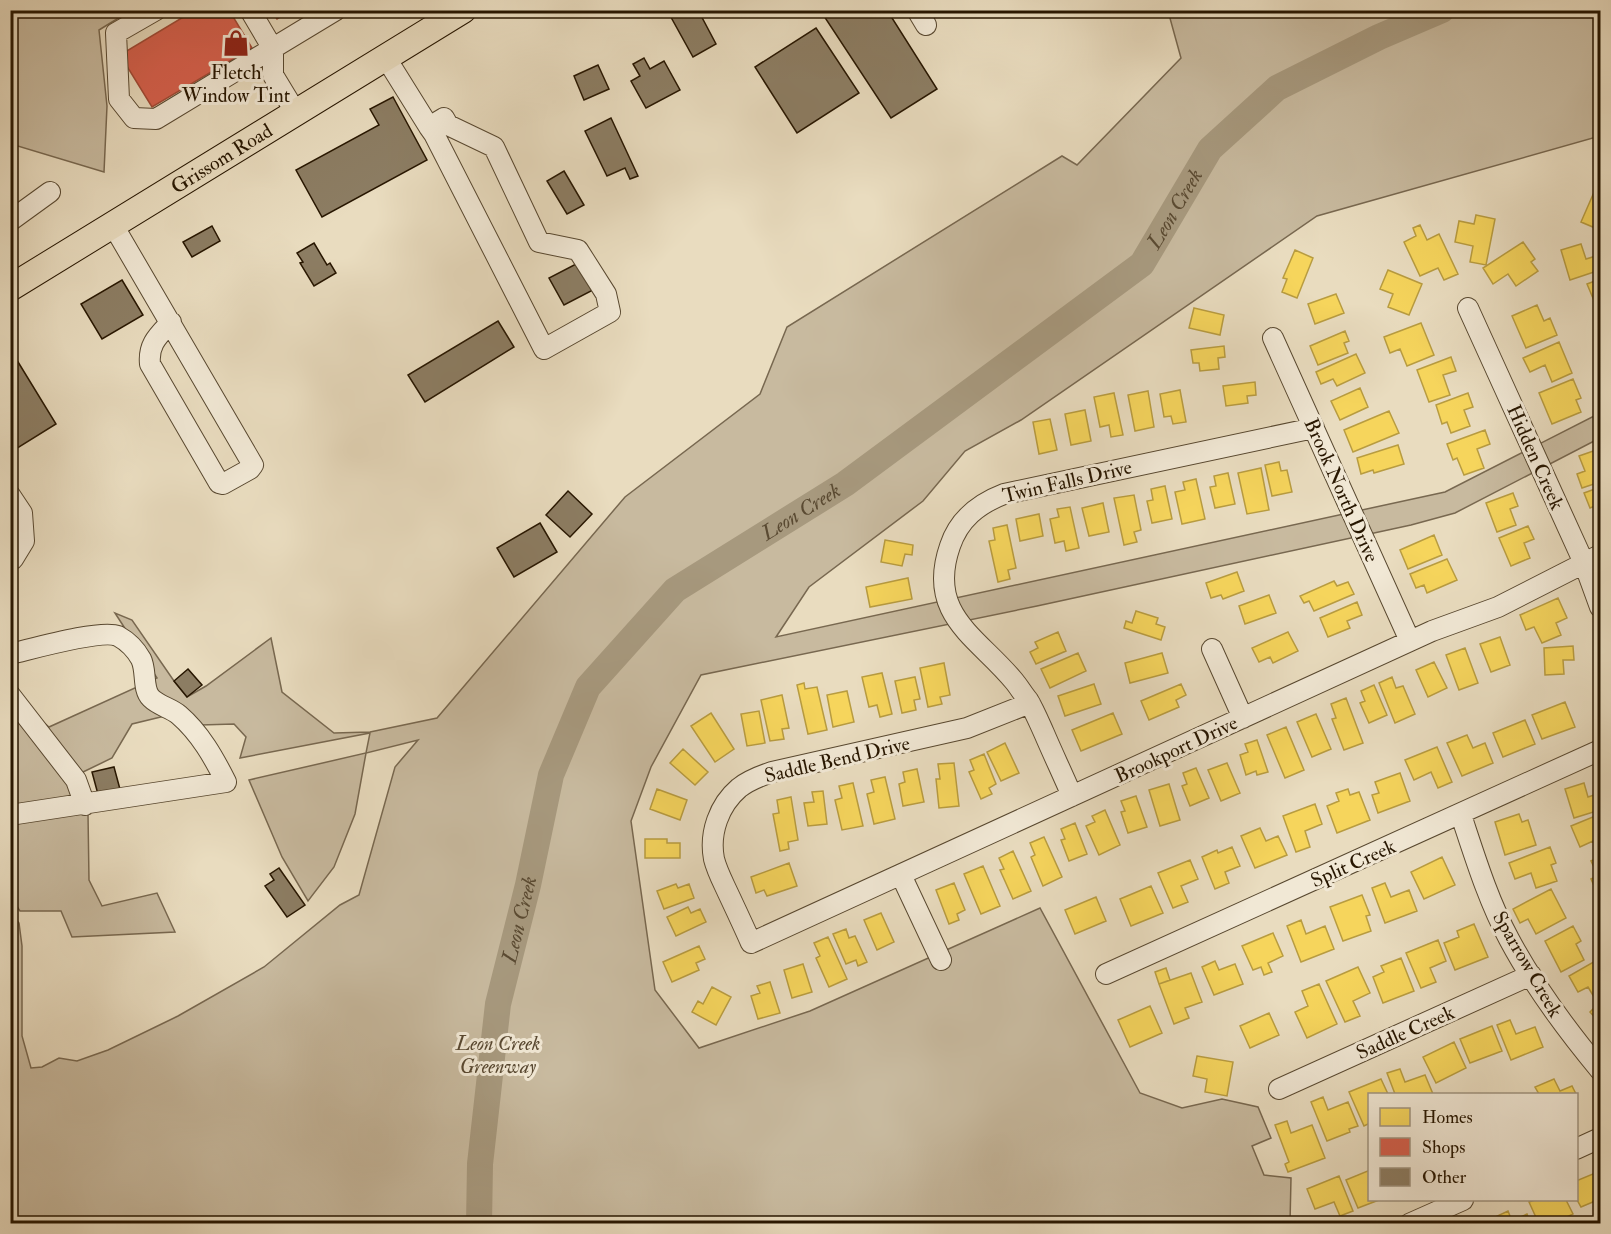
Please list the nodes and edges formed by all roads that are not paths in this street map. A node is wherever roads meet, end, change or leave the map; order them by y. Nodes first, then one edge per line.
1 (156, 10) edge
2 (250, 10) edge
3 (336, 10) edge
4 (463, 10) edge
5 (273, 49) junction
6 (386, 58) junction
7 (296, 113) junction
8 (429, 127) junction
9 (50, 192) dead end
10 (10, 221) edge
11 (113, 225) junction
12 (10, 288) edge
13 (1468, 308) dead end
14 (171, 322) junction
15 (1273, 338) dead end
16 (1314, 428) junction
17 (10, 495) edge
18 (1592, 559) edge
19 (10, 560) edge
20 (1600, 607) edge
21 (1410, 641) junction
22 (1212, 649) dead end
23 (10, 654) edge
24 (10, 695) edge
25 (1030, 703) junction
26 (1243, 718) junction
27 (1600, 750) edge
28 (1072, 796) junction
29 (85, 805) junction
30 (10, 815) edge
31 (1461, 815) junction
32 (902, 875) junction
33 (751, 944) joint
34 (941, 960) dead end
35 (1106, 974) dead end
36 (1531, 975) junction
37 (1600, 1070) edge
38 (1279, 1089) dead end
39 (1600, 1138) edge
40 (1578, 1148) edge
41 (1461, 1201) edge
42 (1410, 1224) edge

1 - 5 street
2 - 5 street
3 - 5 street
4 - 6 main road, Grissom Road
5 - 7 street
6 - 7 main road, Grissom Road
6 - 8 street
7 - 11 main road, Grissom Road
8 - 8 street
9 - 10 street
11 - 12 main road, Grissom Road
11 - 14 street
13 - 18 street, Hidden Creek
14 - 14 street
15 - 16 street, Brook North Drive
16 - 21 street, Brook North Drive
16 - 25 street, Twin Falls Drive
17 - 19 street
18 - 20 street, Hidden Creek
18 - 21 street, Brookport Drive
21 - 26 street, Brookport Drive
22 - 26 street
23 - 29 street
24 - 29 street
25 - 28 street, Twin Falls Drive
25 - 33 street, Saddle Bend Drive
26 - 28 street, Brookport Drive
27 - 31 street, Split Creek
28 - 32 street, Brookport Drive
29 - 30 street
31 - 35 street, Split Creek
31 - 36 street, Sparrow Creek
32 - 33 street, Brookport Drive
32 - 34 street
36 - 37 street, Sparrow Creek
36 - 38 street, Saddle Creek
39 - 40 street
41 - 42 street

